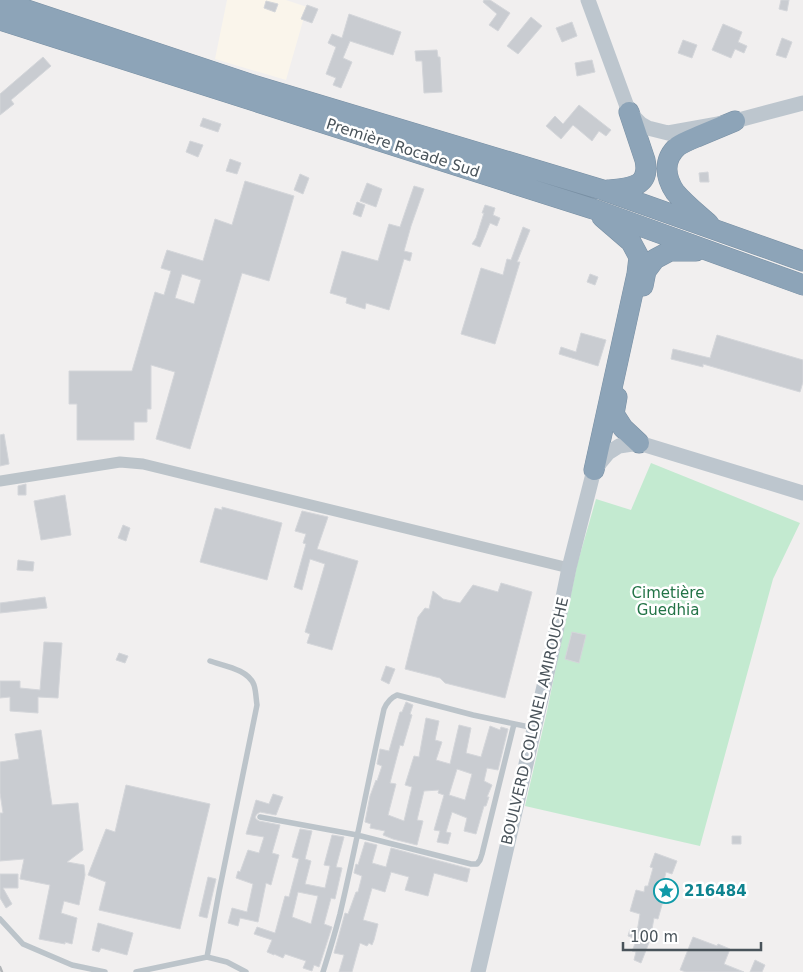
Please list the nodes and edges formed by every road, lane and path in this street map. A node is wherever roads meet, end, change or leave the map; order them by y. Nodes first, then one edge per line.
1 (588, 0) edge
2 (0, 1) edge
3 (1, 22) edge
4 (803, 103) edge
5 (629, 112) junction
6 (735, 121) junction
7 (603, 190) junction
8 (593, 209) junction
9 (716, 231) junction
10 (708, 251) junction
11 (803, 261) edge
12 (803, 286) edge
13 (639, 443) junction
14 (594, 470) junction
15 (0, 481) edge
16 (803, 493) edge
17 (569, 568) junction
18 (210, 661) dead end
19 (514, 724) junction
20 (534, 728) junction
21 (260, 817) dead end
22 (357, 835) junction
23 (0, 919) edge
24 (207, 958) junction
25 (105, 972) edge
26 (136, 972) edge
27 (246, 972) edge
28 (323, 972) edge
29 (478, 972) edge

1 - 5 main road
2 - 7 highway, Première Rocade Sud
3 - 8 highway, Première Rocade Sud
4 - 6 main road
5 - 6 main road
5 - 7 highway
6 - 9 highway
7 - 9 highway, Première Rocade Sud
8 - 10 highway, Première Rocade Sud
8 - 14 highway
9 - 11 highway, Première Rocade Sud
10 - 12 highway, Première Rocade Sud
10 - 13 highway
13 - 14 main road
13 - 16 main road
14 - 17 main road, BOULVERD COLONEL AMIROUCHE
15 - 17 street
17 - 20 main road, BOULVERD COLONEL AMIROUCHE
18 - 24 lane
19 - 20 lane
19 - 22 lane
19 - 22 lane
20 - 29 main road, BOULVERD COLONEL AMIROUCHE
21 - 22 lane
22 - 28 lane
23 - 25 lane
24 - 26 lane
24 - 27 lane

